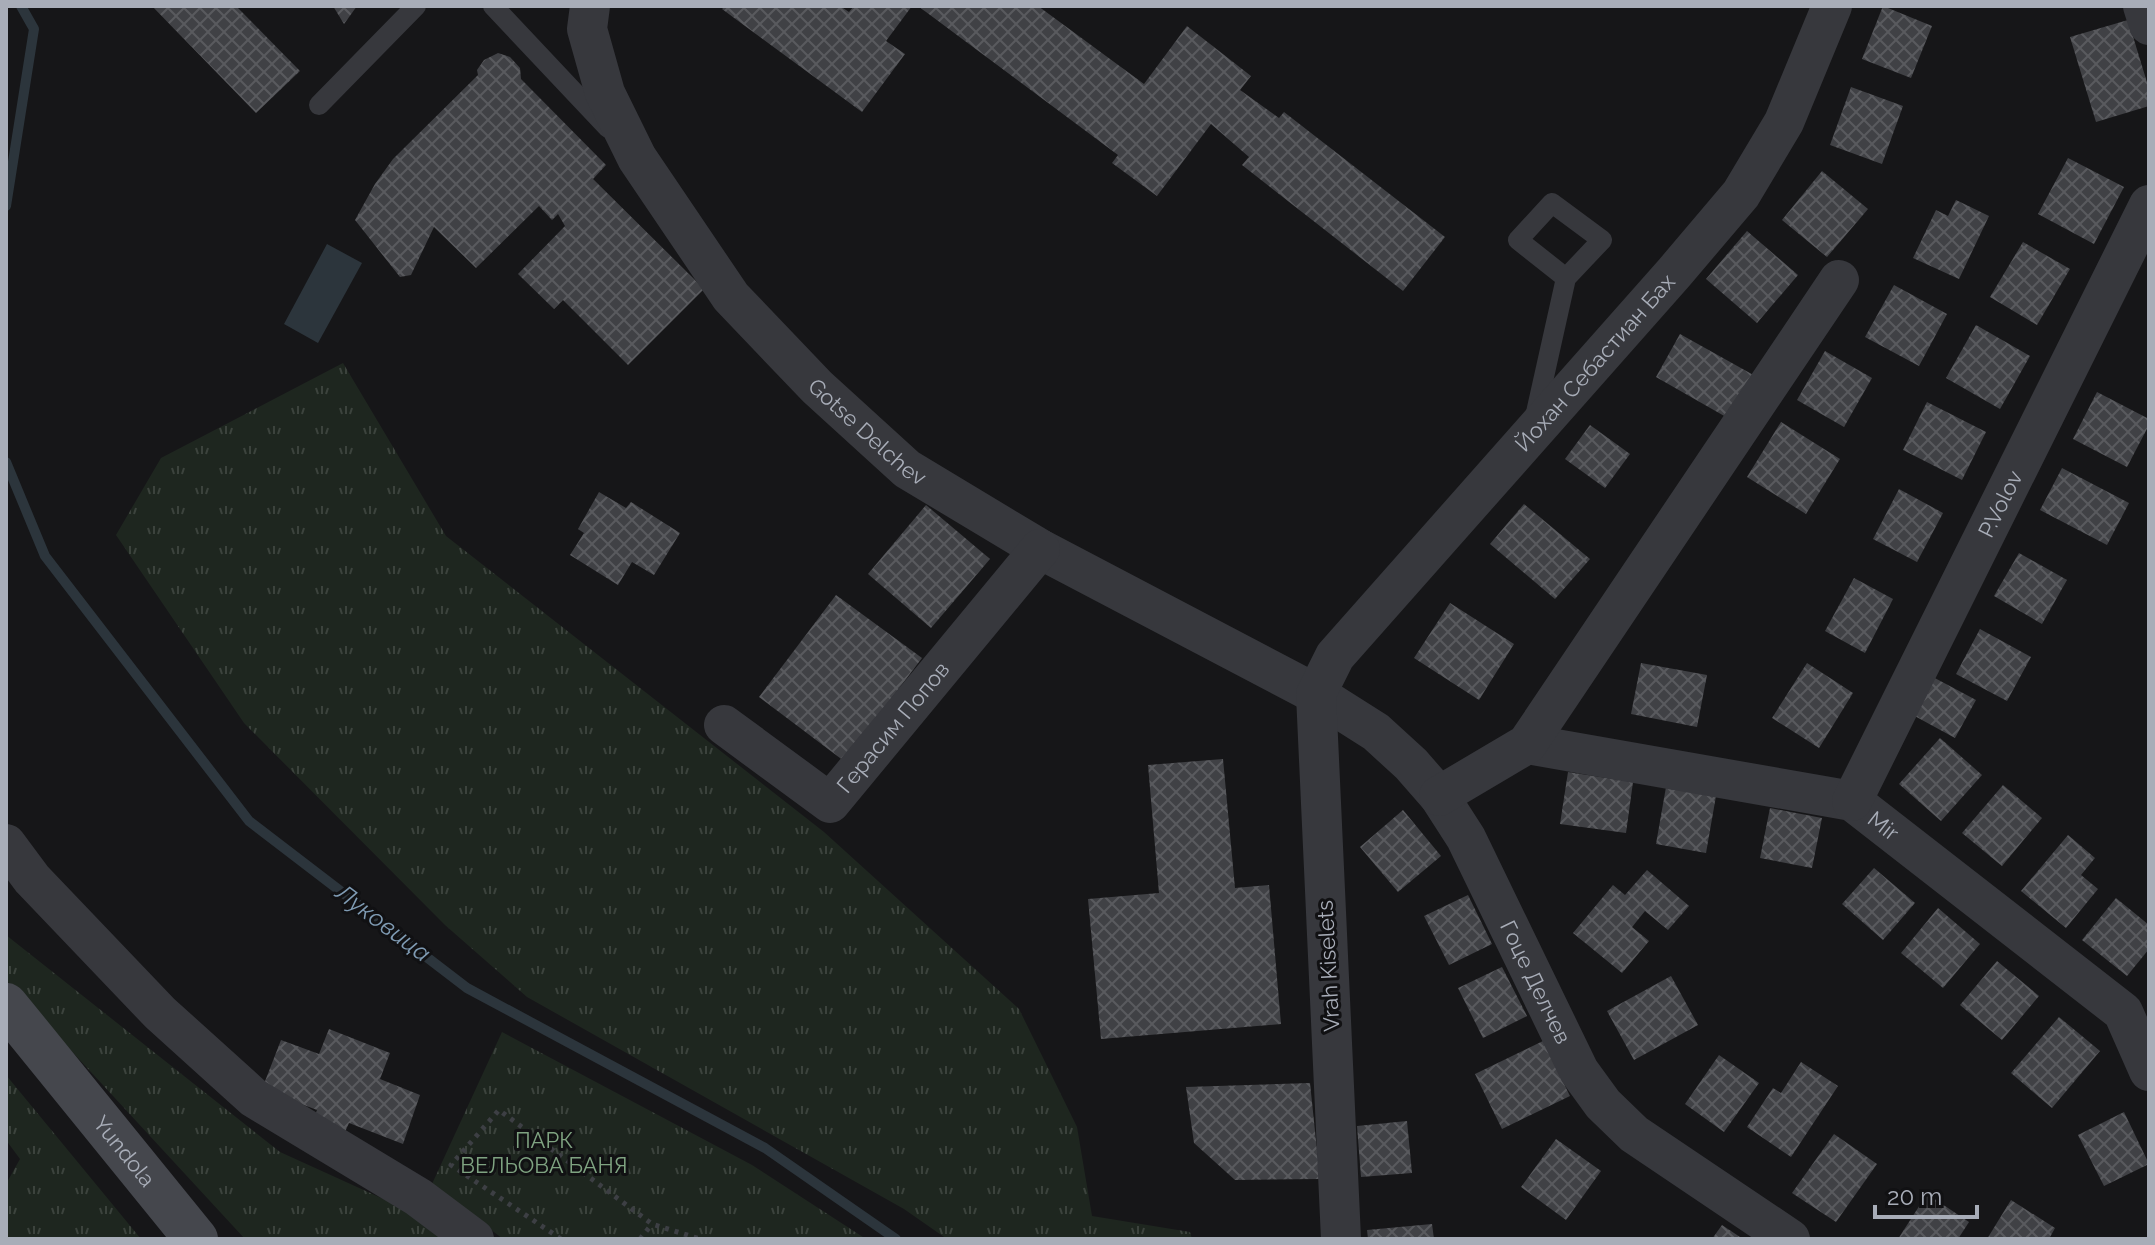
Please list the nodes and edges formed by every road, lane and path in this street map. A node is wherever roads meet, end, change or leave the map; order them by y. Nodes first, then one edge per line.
1 (416, 6) edge
2 (590, 6) edge
3 (1832, 6) edge
4 (2143, 6) edge
5 (498, 7) edge
6 (2149, 25) edge
7 (319, 105) dead end
8 (637, 158) junction
9 (2149, 205) edge
10 (1566, 278) dead end
11 (1839, 280) dead end
12 (1531, 434) junction
13 (1040, 549) junction
14 (1316, 694) junction
15 (724, 725) dead end
16 (1527, 744) junction
17 (1439, 796) junction
18 (1852, 801) junction
19 (6, 844) edge
20 (6, 1005) edge
21 (2136, 1017) edge
22 (2149, 1071) edge
23 (652, 1224) junction
24 (196, 1239) edge
25 (474, 1239) edge
26 (561, 1239) edge
27 (640, 1239) edge
28 (700, 1239) edge
29 (1341, 1239) edge
30 (1790, 1239) edge

1 - 7 lane
2 - 8 street, Gotse Delchev
3 - 12 street, Йохан Себастиан Бах
4 - 6 street
5 - 8 lane
8 - 13 street, Gotse Delchev
9 - 18 street, P.Volov
10 - 12 lane
11 - 16 street
12 - 14 street, Йохан Себастиан Бах
13 - 14 street, Gotse Delchev
13 - 15 street, Герасим Попов
14 - 17 street, Гоце Делчев
14 - 29 street, Vrah Kiselets
16 - 17 street
16 - 18 street, Mir
17 - 30 street, Гоце Делчев
18 - 21 street, Mir
19 - 25 street
20 - 24 main road, Yundola
21 - 22 street, Mir
23 - 26 path
23 - 27 path
23 - 28 path

